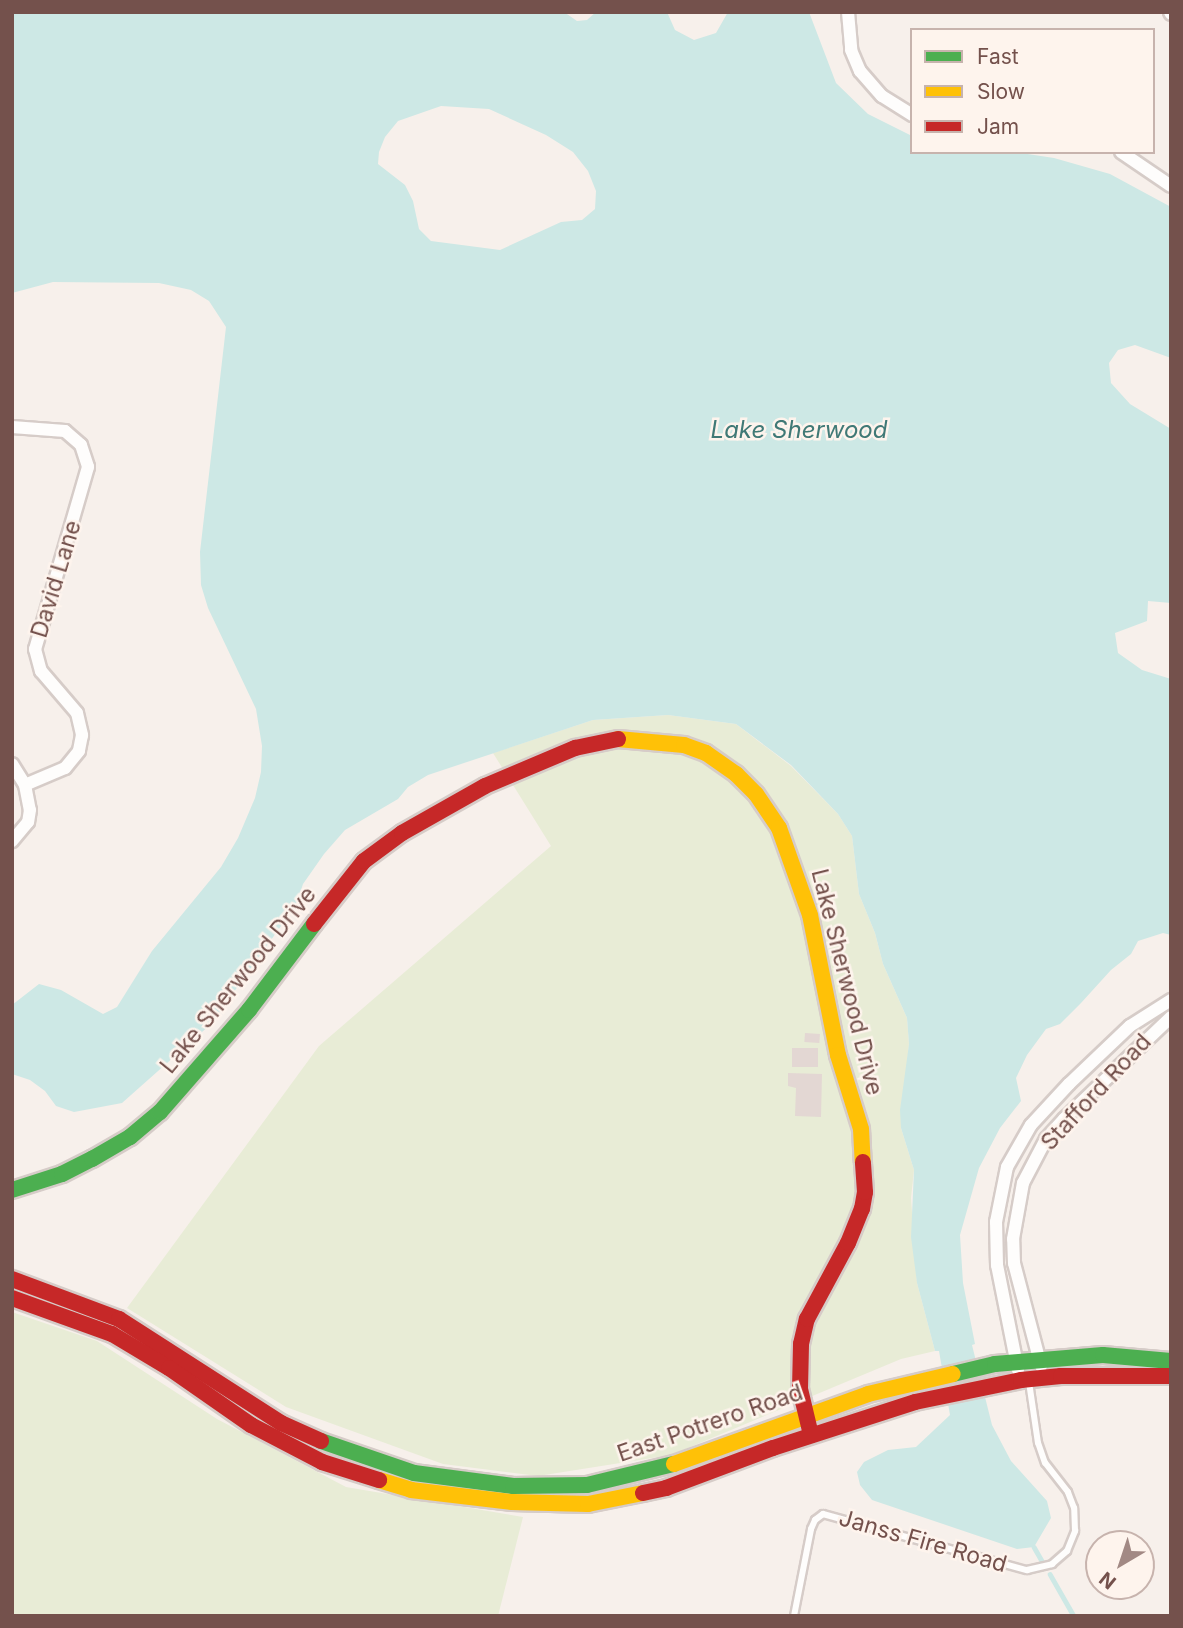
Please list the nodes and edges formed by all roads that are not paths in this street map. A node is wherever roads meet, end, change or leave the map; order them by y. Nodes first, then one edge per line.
1 (848, 12) edge
2 (910, 114) edge
3 (1124, 154) edge
4 (1171, 186) edge
5 (12, 427) edge
6 (12, 764) edge
7 (25, 785) junction
8 (12, 841) edge
9 (1171, 1000) edge
10 (1171, 1017) edge
11 (12, 1190) edge
12 (12, 1279) edge
13 (12, 1298) edge
14 (1039, 1358) junction
15 (1016, 1360) junction
16 (1171, 1361) edge
17 (1171, 1376) edge
18 (1031, 1379) junction
19 (805, 1414) junction
20 (811, 1435) junction
21 (794, 1616) edge

1 - 2 street
3 - 4 street
5 - 7 street, David Lane
6 - 7 street
7 - 8 street
9 - 15 street, Stafford Road
10 - 14 street, Stafford Road
11 - 19 street, Lake Sherwood Drive
12 - 19 street, East Potrero Road
13 - 20 street, East Potrero Road
14 - 15 street, East Potrero Road
14 - 16 street, East Potrero Road
14 - 18 street, Stafford Road
15 - 18 street, Stafford Road
15 - 19 street, East Potrero Road
17 - 18 street, East Potrero Road
18 - 20 street, East Potrero Road
18 - 21 lane, Janss Fire Road
19 - 20 street, Lake Sherwood Drive

